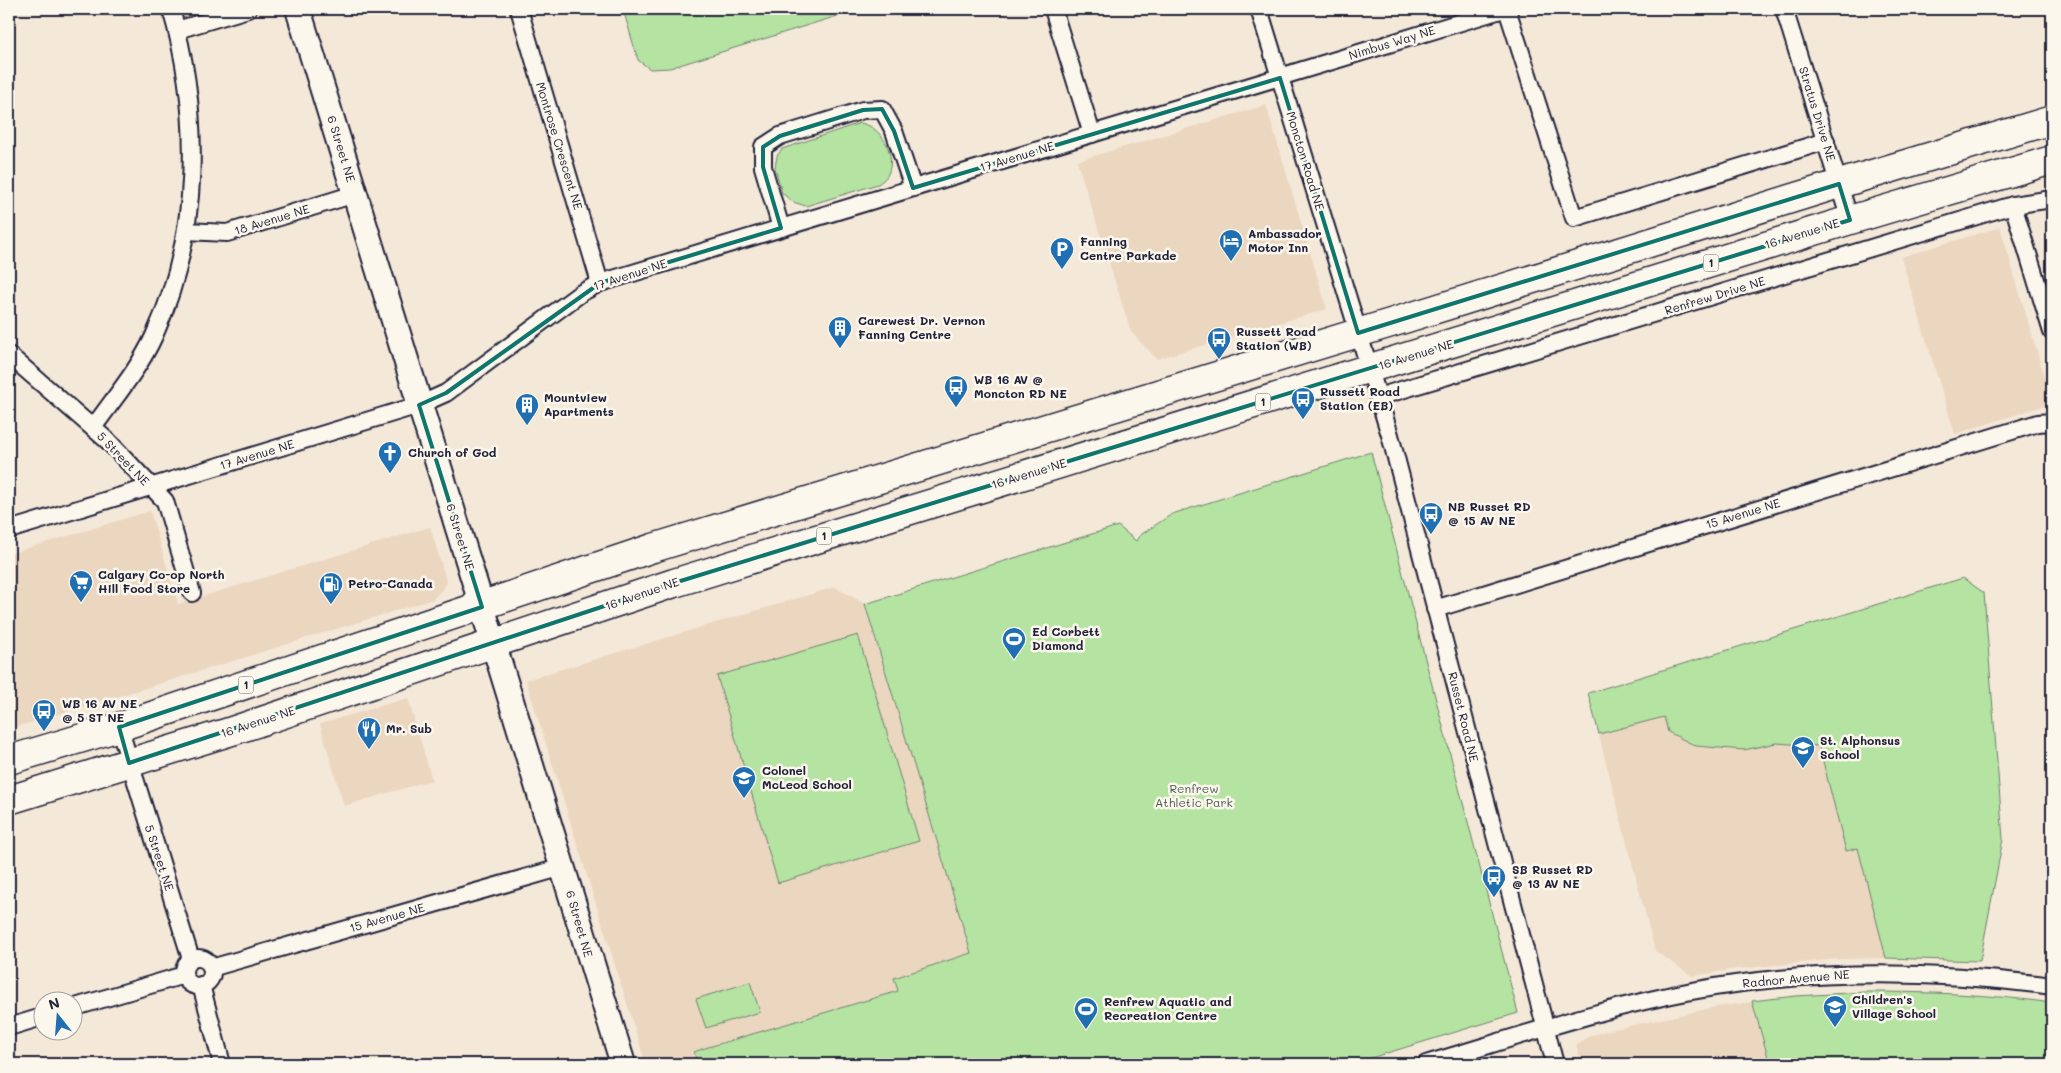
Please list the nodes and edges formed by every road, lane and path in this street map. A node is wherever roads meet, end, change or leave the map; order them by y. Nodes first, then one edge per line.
1 (171, 9) edge
2 (248, 9) edge
3 (298, 9) edge
4 (519, 9) edge
5 (1054, 9) edge
6 (1259, 9) edge
7 (1506, 9) edge
8 (1784, 9) edge
9 (177, 30) junction
10 (1280, 78) junction
11 (2052, 120) edge
12 (1092, 134) junction
13 (1826, 141) junction
14 (2052, 160) edge
15 (1839, 184) junction
16 (913, 188) junction
17 (355, 194) junction
18 (2052, 199) edge
19 (2013, 205) junction
20 (1850, 220) junction
21 (781, 228) junction
22 (186, 231) junction
23 (600, 283) junction
24 (2052, 332) edge
25 (1358, 333) junction
26 (9, 355) edge
27 (1370, 369) junction
28 (1378, 397) junction
29 (419, 405) junction
30 (2052, 422) edge
31 (93, 428) junction
32 (150, 487) junction
33 (9, 530) edge
34 (192, 593) dead end
35 (482, 607) junction
36 (1435, 609) junction
37 (494, 644) junction
38 (118, 727) junction
39 (9, 760) edge
40 (129, 763) junction
41 (9, 800) edge
42 (563, 867) junction
43 (191, 960) junction
44 (211, 968) junction
45 (184, 975) junction
46 (201, 985) junction
47 (2052, 986) edge
48 (82, 1005) edge
49 (32, 1020) edge
50 (9, 1027) edge
51 (1545, 1029) junction
52 (222, 1064) edge
53 (623, 1064) edge
54 (1426, 1064) edge
55 (1555, 1064) edge

1 - 9 street
2 - 9 street
3 - 17 street, 6 Street NE
4 - 23 street, Montrose Crescent NE
5 - 12 street
6 - 10 street, Moncton Road NE
7 - 10 street, Nimbus Way NE
7 - 13 street
8 - 13 street, Stratus Drive NE
9 - 22 street
10 - 12 street, 17 Avenue NE
10 - 25 street, Moncton Road NE
11 - 15 highway, 1
12 - 16 street, 17 Avenue NE
13 - 15 street, Stratus Drive NE
14 - 20 highway, 16 Avenue NE / 1
15 - 20 street, Stratus Drive NE
15 - 25 highway, 1
16 - 21 street, 17 Avenue NE
16 - 21 street
17 - 22 street, 18 Avenue NE
17 - 29 street, 6 Street NE
18 - 19 street, Renfrew Drive NE
19 - 24 street
19 - 28 street, Renfrew Drive NE
20 - 27 highway, 16 Avenue NE / 1
21 - 23 street, 17 Avenue NE
22 - 31 street
23 - 29 street, 17 Avenue NE
25 - 27 street, Moncton Road NE
25 - 35 highway, 1
26 - 31 street, 5 Street NE
27 - 28 street, Russet Road NE
27 - 37 highway, 16 Avenue NE / 1
28 - 36 street, Russet Road NE
29 - 32 street, 17 Avenue NE
29 - 35 street, 6 Street NE
30 - 36 street, 15 Avenue NE
31 - 32 street, 5 Street NE
32 - 33 street, 17 Avenue NE
32 - 34 street, 5 Street NE
35 - 37 street, 6 Street NE
35 - 38 highway, 1
36 - 51 street, Russet Road NE
37 - 40 highway, 16 Avenue NE / 1
37 - 42 street, 6 Street NE
38 - 39 highway, 1
38 - 40 street, 5 Street NE
40 - 41 highway, 16 Avenue NE / 1
40 - 43 street, 5 Street NE
42 - 44 street, 15 Avenue NE
42 - 53 street, 6 Street NE
43 - 44 street
43 - 45 street
44 - 46 street
45 - 46 street
45 - 48 street
46 - 52 street
47 - 51 street, Radnor Avenue NE
49 - 50 street
51 - 54 street, Radnor Avenue NE
51 - 55 street, Russet Road NE

